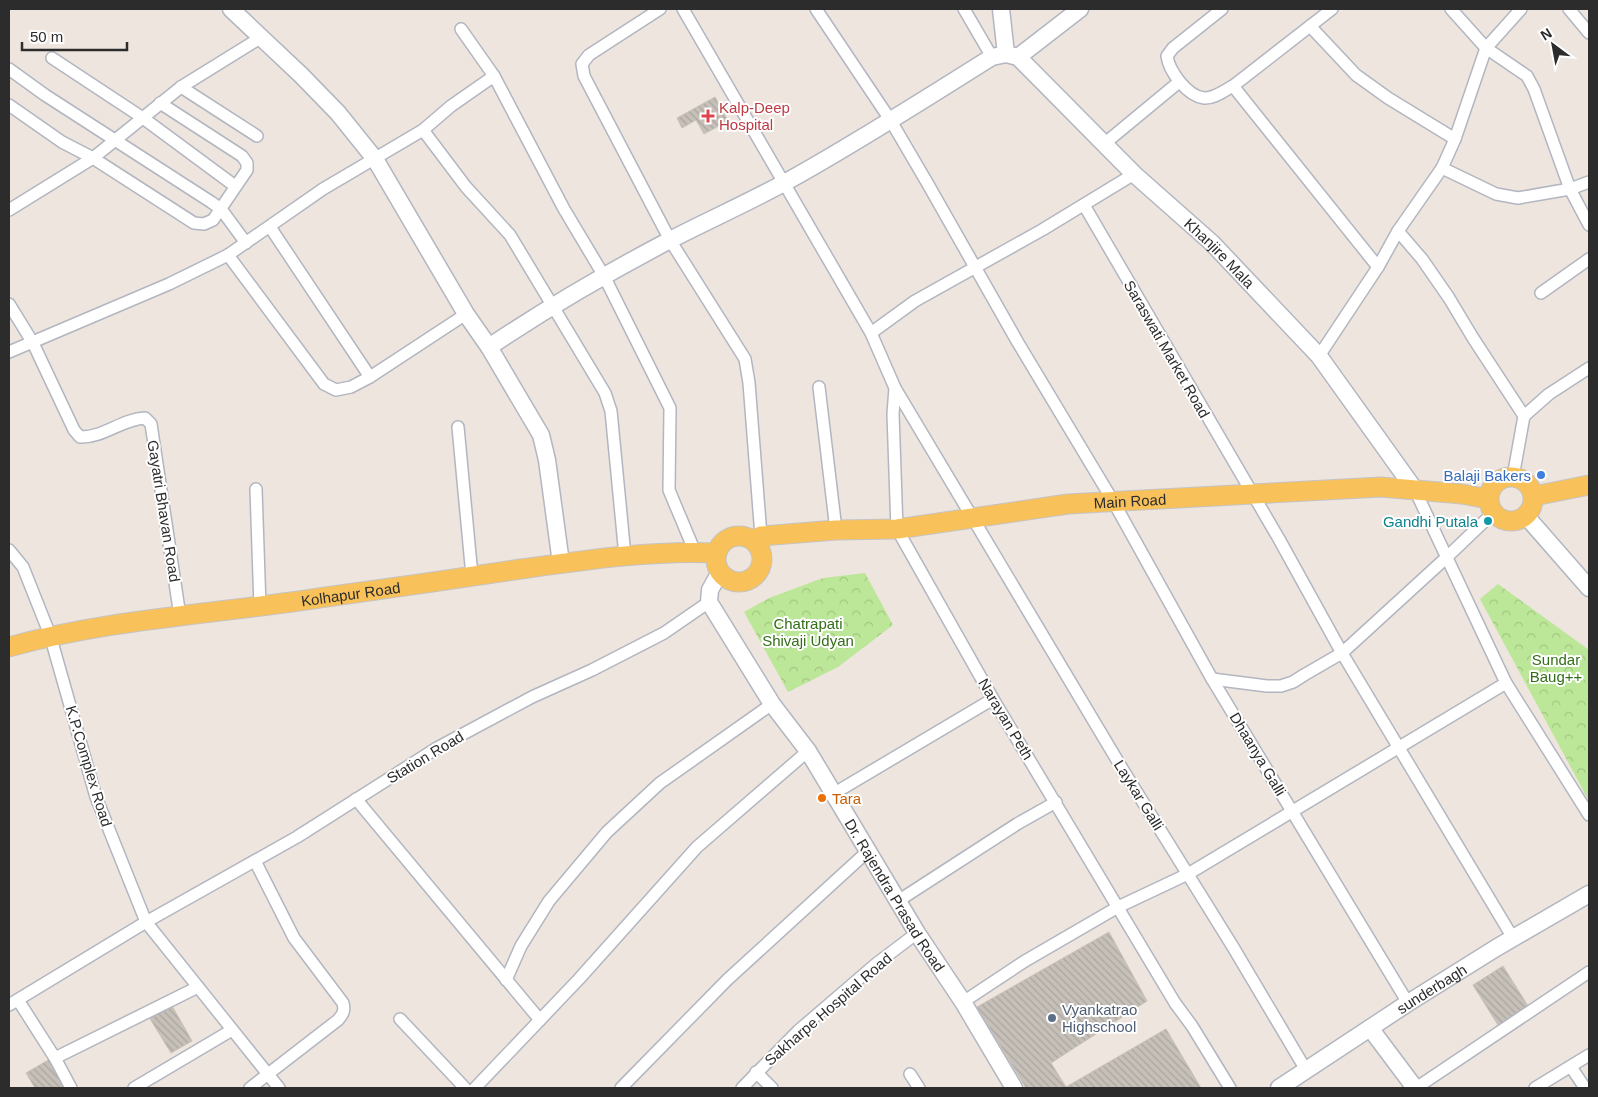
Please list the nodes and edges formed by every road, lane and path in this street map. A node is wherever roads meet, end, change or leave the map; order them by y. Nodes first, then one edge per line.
1 (231, 9) edge
2 (660, 9) edge
3 (683, 9) edge
4 (816, 9) edge
5 (964, 9) edge
6 (1001, 9) edge
7 (1080, 9) edge
8 (1222, 9) edge
9 (1332, 9) edge
10 (1451, 9) edge
11 (1521, 9) edge
12 (1569, 9) edge
13 (1310, 26) junction
14 (460, 29) dead end
15 (1589, 32) edge
16 (260, 38) junction
17 (1486, 48) junction
18 (1005, 56) junction
19 (52, 58) dead end
20 (9, 69) edge
21 (494, 76) junction
22 (1179, 82) junction
23 (1233, 86) junction
24 (181, 87) junction
25 (160, 103) junction
26 (9, 105) edge
27 (143, 118) junction
28 (891, 121) junction
29 (423, 130) junction
30 (258, 136) dead end
31 (1455, 139) junction
32 (115, 140) junction
33 (1104, 144) junction
34 (92, 158) junction
35 (375, 159) junction
36 (1442, 168) junction
37 (1134, 174) junction
38 (1589, 182) edge
39 (784, 183) junction
40 (235, 186) junction
41 (1570, 189) junction
42 (1084, 205) junction
43 (220, 209) junction
44 (9, 210) edge
45 (1589, 225) edge
46 (270, 227) junction
47 (1398, 231) junction
48 (670, 240) junction
49 (246, 242) junction
50 (228, 255) junction
51 (1589, 259) edge
52 (1378, 267) junction
53 (975, 268) junction
54 (604, 276) junction
55 (1541, 293) dead end
56 (9, 304) edge
57 (552, 306) junction
58 (466, 314) junction
59 (871, 333) junction
60 (33, 343) junction
61 (489, 347) junction
62 (9, 352) edge
63 (1319, 356) junction
64 (1589, 368) edge
65 (370, 377) junction
66 (819, 387) dead end
67 (895, 388) junction
68 (1524, 416) junction
69 (458, 427) dead end
70 (1514, 477) junction
71 (1589, 485) edge
72 (256, 489) dead end
73 (1415, 490) junction
74 (1251, 494) junction
75 (1534, 496) junction
76 (1113, 501) junction
77 (1491, 506) junction
78 (1526, 516) junction
79 (973, 518) junction
80 (897, 528) junction
81 (836, 530) junction
82 (762, 537) junction
83 (9, 550) edge
84 (695, 552) junction
85 (717, 553) junction
86 (625, 556) junction
87 (1447, 557) junction
88 (561, 563) junction
89 (720, 572) junction
90 (472, 576) junction
91 (1589, 588) edge
92 (709, 602) junction
93 (260, 607) junction
94 (180, 616) junction
95 (50, 635) junction
96 (9, 647) edge
97 (1342, 653) junction
98 (1212, 679) junction
99 (1506, 683) junction
100 (993, 699) junction
101 (772, 704) junction
102 (1398, 748) junction
103 (808, 751) junction
104 (833, 794) junction
105 (356, 799) junction
106 (1056, 802) junction
107 (1292, 810) junction
108 (1589, 816) edge
109 (868, 851) junction
110 (255, 860) junction
111 (1188, 874) junction
112 (1589, 894) edge
113 (898, 901) junction
114 (1118, 907) junction
115 (146, 922) junction
116 (917, 933) junction
117 (1514, 938) junction
118 (1589, 972) edge
119 (506, 980) junction
120 (198, 987) junction
121 (963, 1002) junction
122 (13, 1003) edge
123 (1408, 1003) junction
124 (400, 1019) dead end
125 (540, 1020) junction
126 (1370, 1028) junction
127 (232, 1030) junction
128 (1589, 1055) edge
129 (54, 1058) junction
130 (1571, 1067) junction
131 (1306, 1070) junction
132 (756, 1072) junction
133 (910, 1074) dead end
134 (268, 1075) junction
135 (71, 1088) edge
136 (134, 1088) edge
137 (250, 1088) edge
138 (279, 1088) edge
139 (465, 1088) edge
140 (475, 1088) edge
141 (621, 1088) edge
142 (742, 1088) edge
143 (772, 1088) edge
144 (919, 1088) edge
145 (1014, 1088) edge
146 (1230, 1088) edge
147 (1279, 1088) edge
148 (1415, 1088) edge
149 (1535, 1088) edge
150 (1585, 1088) edge

1 - 16 main road
2 - 48 street
3 - 39 street, Laykar Galli
4 - 28 street, Dhaanya Galli
5 - 18 street
6 - 18 main road
7 - 18 main road
8 - 22 street
9 - 13 street
10 - 17 street
11 - 17 street
12 - 15 street
13 - 23 street
13 - 31 street
14 - 21 street
16 - 24 street
16 - 35 main road
17 - 31 street
17 - 41 street
18 - 28 main road
18 - 33 main road, Khanjire Mala
19 - 27 street
20 - 32 street
21 - 29 street
21 - 54 street
22 - 23 street
22 - 33 street
23 - 52 street
24 - 25 street
24 - 30 street
25 - 27 street
25 - 40 street
26 - 34 street
27 - 32 street
27 - 40 street
28 - 39 main road
28 - 53 street, Dhaanya Galli
29 - 35 street
29 - 57 street
31 - 36 street
32 - 34 street
32 - 43 street
33 - 37 main road, Khanjire Mala
34 - 43 street
34 - 44 street
35 - 46 street
35 - 58 main road
36 - 41 street
36 - 47 street
37 - 42 street
37 - 63 main road, Khanjire Mala
38 - 41 street
39 - 48 main road
39 - 59 street, Laykar Galli
40 - 43 street
41 - 45 street
42 - 53 street
42 - 74 street, Saraswati Market Road
43 - 49 street
46 - 49 street
46 - 65 street
47 - 52 street
47 - 68 street
48 - 54 main road
48 - 82 street
49 - 50 street
50 - 60 street
50 - 65 street
51 - 55 street
52 - 63 street
53 - 59 street
53 - 76 street, Dhaanya Galli
54 - 57 main road
54 - 84 street
56 - 60 street
57 - 61 main road
57 - 86 street
58 - 61 main road
58 - 65 street
59 - 67 street, Laykar Galli
60 - 62 street
60 - 94 street, Gayatri Bhavan Road
61 - 88 main road
63 - 73 main road, Khanjire Mala
64 - 68 street
66 - 81 street
67 - 79 street, Laykar Galli
67 - 80 street
68 - 70 street
69 - 90 street
70 - 75 main road
70 - 77 main road
71 - 75 main road
72 - 93 street
73 - 74 main road, Main Road
73 - 77 main road, Main Road
73 - 87 street
74 - 76 main road, Main Road
74 - 97 street, Saraswati Market Road
75 - 78 main road
76 - 79 main road, Main Road
76 - 98 street, Dhaanya Galli
77 - 78 main road
77 - 87 street
78 - 91 main road
79 - 80 main road, Main Road
79 - 111 street, Laykar Galli
80 - 81 main road, Main Road
80 - 100 street, Narayan Peth
81 - 82 main road, Main Road
82 - 85 main road
82 - 89 main road
83 - 95 street, K.P.Complex Road
84 - 85 main road, Kolhapur Road
84 - 86 main road, Kolhapur Road
85 - 89 main road
86 - 88 main road, Kolhapur Road
87 - 97 street
87 - 99 street
88 - 90 main road, Kolhapur Road
89 - 92 main road
90 - 93 main road, Kolhapur Road
92 - 101 main road, Dr. Rajendra Prasad Road
92 - 105 street, Station Road
93 - 94 main road, Kolhapur Road
94 - 95 main road, Kolhapur Road
95 - 96 main road, Kolhapur Road
95 - 115 street, K.P.Complex Road
97 - 98 street
97 - 102 street, Saraswati Market Road
98 - 107 street, Dhaanya Galli
99 - 102 street
99 - 108 street
100 - 104 street
100 - 106 street, Narayan Peth
101 - 103 main road, Dr. Rajendra Prasad Road
101 - 119 street
102 - 107 street
102 - 117 street, Saraswati Market Road
103 - 104 main road, Dr. Rajendra Prasad Road
103 - 125 street
104 - 109 main road, Dr. Rajendra Prasad Road
105 - 110 street, Station Road
105 - 119 street
106 - 113 street
106 - 114 street, Narayan Peth
107 - 111 street
107 - 123 street, Dhaanya Galli
109 - 113 main road, Dr. Rajendra Prasad Road
109 - 141 street
110 - 115 street, Station Road
110 - 134 street
111 - 114 street
111 - 131 street, Laykar Galli
112 - 117 main road, sunderbagh
113 - 116 main road, Dr. Rajendra Prasad Road
114 - 121 street
114 - 146 street, Narayan Peth
115 - 120 street, K.P.Complex Road
115 - 122 street, Station Road
116 - 121 main road, Dr. Rajendra Prasad Road
116 - 132 street, Sakharpe Hospital Road
117 - 123 main road, sunderbagh
118 - 148 street
119 - 125 street
120 - 127 street, K.P.Complex Road
120 - 129 street
121 - 145 main road, Dr. Rajendra Prasad Road
122 - 129 street
123 - 126 main road, sunderbagh
124 - 139 street
125 - 140 street
126 - 131 main road, sunderbagh
126 - 148 main road
127 - 134 street, K.P.Complex Road
127 - 136 street
128 - 130 street
129 - 135 street
130 - 149 street
130 - 150 street
131 - 147 main road, sunderbagh
132 - 142 street, Sakharpe Hospital Road
132 - 143 street
133 - 144 street
134 - 137 street
134 - 138 street, K.P.Complex Road

